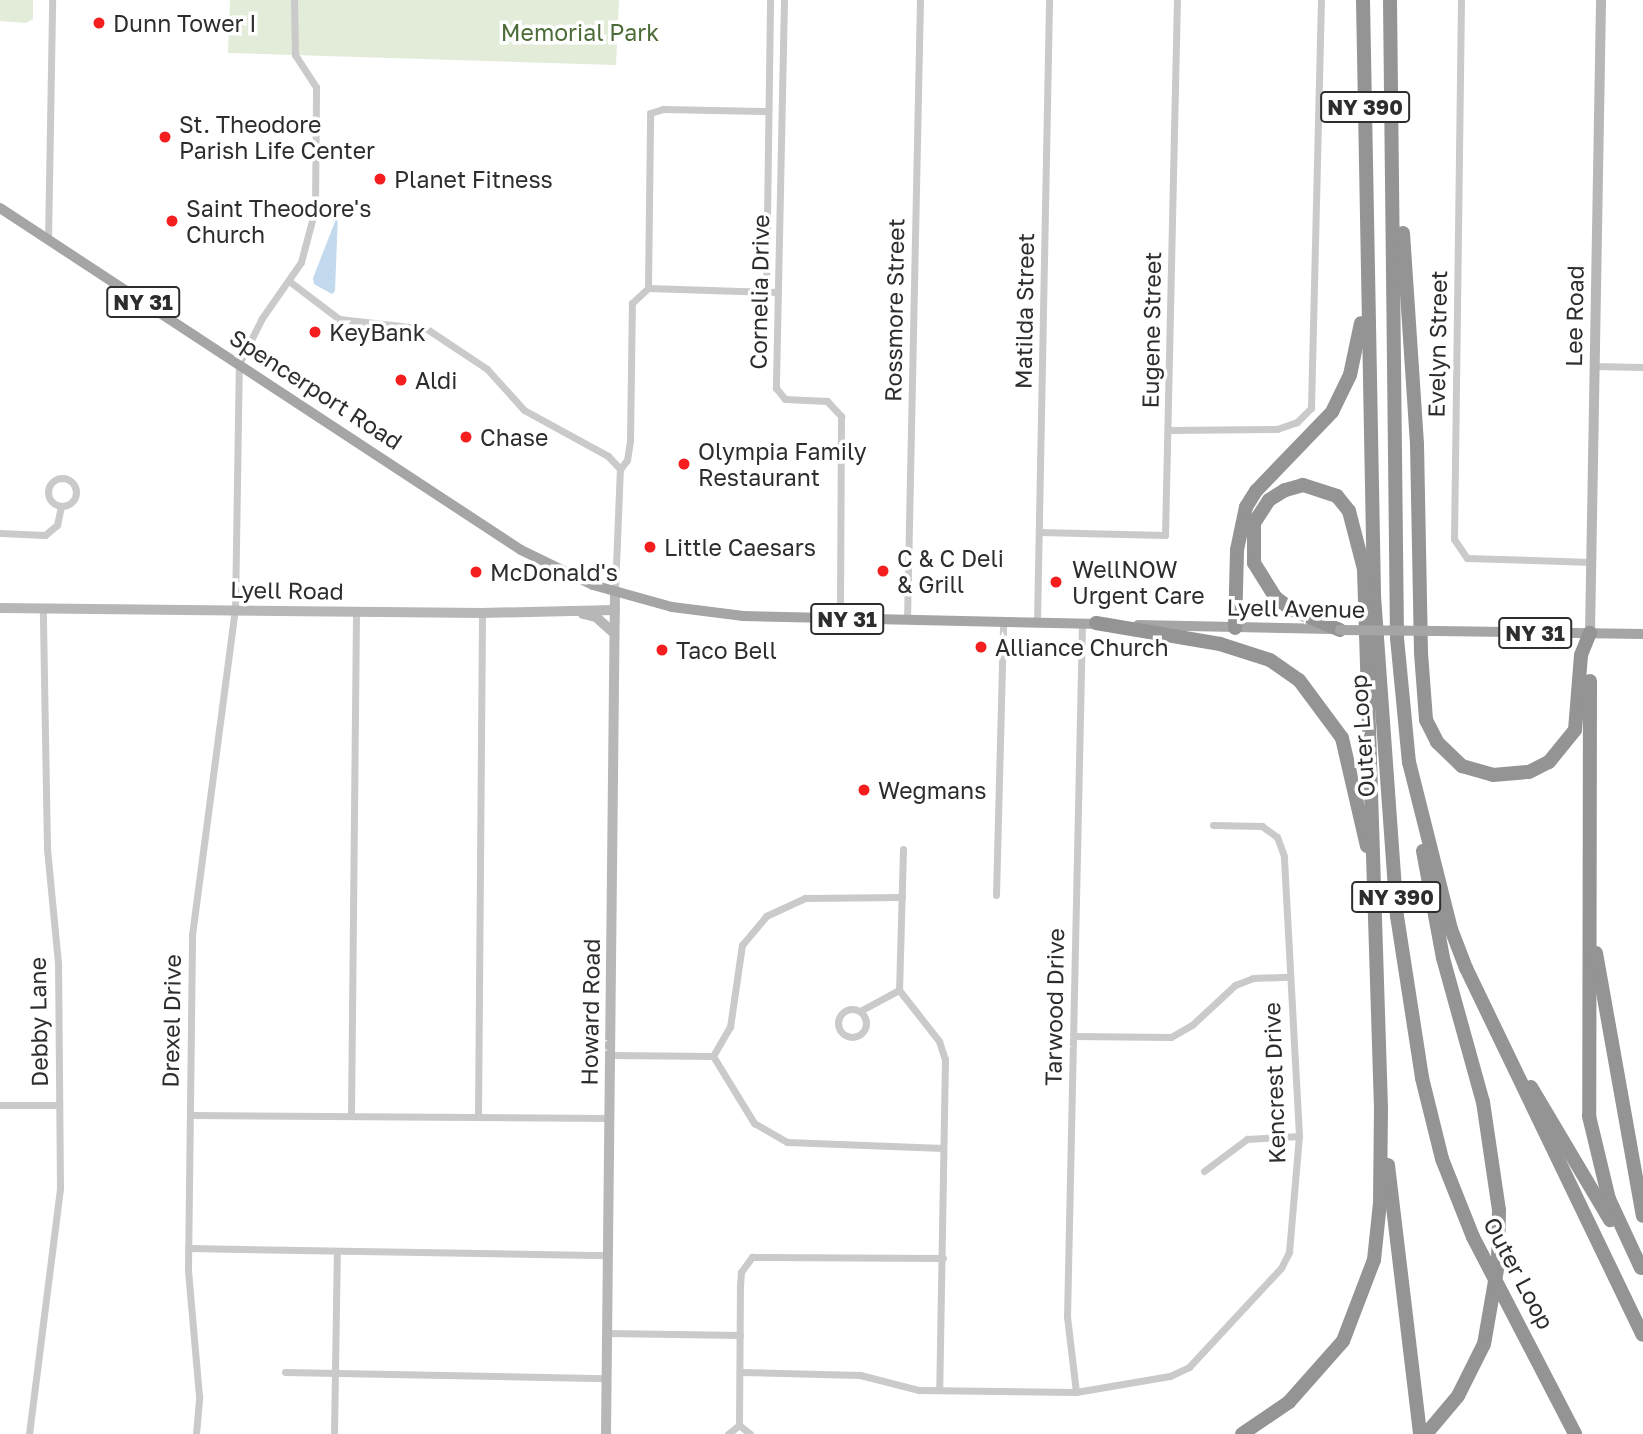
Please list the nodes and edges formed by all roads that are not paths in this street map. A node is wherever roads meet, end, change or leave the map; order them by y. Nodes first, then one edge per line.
1 (52, 0) edge
2 (294, 0) edge
3 (770, 0) edge
4 (784, 0) edge
5 (919, 0) edge
6 (1049, 0) edge
7 (1177, 0) edge
8 (1321, 0) edge
9 (1363, 0) edge
10 (1390, 0) edge
11 (1461, 0) edge
12 (1601, 0) edge
13 (768, 111) junction
14 (1394, 180) junction
15 (0, 208) edge
16 (1366, 214) junction
17 (48, 240) junction
18 (289, 281) junction
19 (648, 288) junction
20 (766, 291) junction
21 (778, 292) junction
22 (239, 364) junction
23 (1594, 366) junction
24 (1643, 368) edge
25 (1168, 430) junction
26 (620, 469) junction
27 (61, 506) junction
28 (1039, 532) junction
29 (0, 533) edge
30 (1374, 548) junction
31 (1591, 562) junction
32 (1364, 569) junction
33 (615, 591) junction
34 (0, 608) edge
35 (43, 609) junction
36 (235, 610) junction
37 (615, 610) junction
38 (356, 612) junction
39 (574, 612) junction
40 (482, 613) junction
41 (840, 619) junction
42 (907, 620) junction
43 (1003, 622) junction
44 (1037, 622) junction
45 (1089, 623) junction
46 (1235, 628) junction
47 (1340, 629) junction
48 (614, 633) junction
49 (1590, 633) junction
50 (1643, 634) edge
51 (1409, 762) junction
52 (1213, 825) dead end
53 (902, 849) dead end
54 (1589, 889) junction
55 (1376, 890) junction
56 (996, 895) dead end
57 (902, 897) junction
58 (1290, 977) junction
59 (900, 990) junction
60 (860, 1011) junction
61 (1485, 1011) junction
62 (1073, 1036) junction
63 (610, 1055) junction
64 (713, 1056) junction
65 (0, 1105) edge
66 (59, 1105) junction
67 (1381, 1108) junction
68 (191, 1115) junction
69 (351, 1116) junction
70 (478, 1116) junction
71 (610, 1118) junction
72 (1299, 1136) junction
73 (943, 1148) junction
74 (1204, 1171) dead end
75 (1643, 1216) edge
76 (188, 1248) junction
77 (337, 1251) junction
78 (608, 1255) junction
79 (943, 1258) junction
80 (1642, 1270) edge
81 (607, 1333) junction
82 (740, 1335) junction
83 (1643, 1335) edge
84 (285, 1372) dead end
85 (740, 1372) junction
86 (335, 1373) junction
87 (606, 1378) junction
88 (939, 1390) junction
89 (1076, 1392) junction
90 (739, 1425) junction
91 (29, 1434) edge
92 (196, 1434) edge
93 (334, 1434) edge
94 (606, 1434) edge
95 (728, 1434) edge
96 (750, 1434) edge
97 (1242, 1434) edge
98 (1420, 1434) edge
99 (1426, 1434) edge
100 (1574, 1434) edge

1 - 17 street
2 - 18 street
3 - 13 street
4 - 21 street, Cornelia Drive
5 - 42 street, Rossmore Street
6 - 28 street, Matilda Street
7 - 25 street, Eugene Street
8 - 25 street
9 - 16 highway, Outer Loop / NY 390
10 - 14 highway, Outer Loop / NY 390
11 - 31 street, Evelyn Street
12 - 23 street, Lee Road
13 - 19 street
13 - 20 street
14 - 49 highway
14 - 51 highway, Outer Loop / NY 390
15 - 17 main road, Spencerport Road / NY 31
16 - 30 highway, Outer Loop / NY 390
16 - 46 highway
17 - 22 main road, Spencerport Road / NY 31
18 - 22 street
18 - 26 street
19 - 20 street
19 - 26 street
20 - 21 street
21 - 41 street, Cornelia Drive
22 - 33 main road, Spencerport Road / NY 31
22 - 36 street, Drexel Drive
23 - 24 street
23 - 31 street, Lee Road
25 - 28 street, Eugene Street
26 - 33 street
27 - 27 street
27 - 29 street
28 - 44 street, Matilda Street
30 - 32 highway
30 - 100 highway, Outer Loop / NY 390, bridge
31 - 49 street, Lee Road
32 - 47 highway
32 - 55 highway
33 - 37 street, Howard Road
33 - 41 main road, Lyell Avenue / NY 31
34 - 35 street, Lyell Road
35 - 36 street, Lyell Road
35 - 66 street, Debby Lane
36 - 38 street, Lyell Road
36 - 68 street, Drexel Drive
37 - 39 street, Lyell Road
37 - 48 street, Howard Road
38 - 40 street, Lyell Road
38 - 69 street
39 - 40 street, Lyell Road
39 - 48 street, Lyell Road
40 - 70 street
41 - 42 main road, Lyell Avenue / NY 31
42 - 43 main road, Lyell Avenue / NY 31
43 - 44 main road, Lyell Avenue / NY 31
43 - 56 street
44 - 45 main road, Lyell Avenue / NY 31
45 - 46 main road, Lyell Avenue / NY 31
45 - 55 highway
45 - 62 street, Tarwood Drive
46 - 47 main road, Lyell Avenue / NY 31
47 - 49 main road, Lyell Avenue / NY 31, bridge
48 - 63 street, Howard Road
49 - 50 main road, Lyell Avenue / NY 31
49 - 54 highway
51 - 61 highway, Outer Loop / NY 390
51 - 99 highway
52 - 58 street, Kencrest Drive
53 - 57 street
54 - 75 highway
54 - 80 highway
55 - 67 highway
57 - 59 street
57 - 64 street
58 - 62 street
58 - 72 street, Kencrest Drive
59 - 60 street
59 - 73 street
60 - 60 street
61 - 80 highway
61 - 83 highway, Outer Loop / NY 390
62 - 89 street, Tarwood Drive
63 - 64 street
63 - 71 street, Howard Road
64 - 73 street
65 - 66 street
66 - 91 street, Debby Lane
67 - 97 highway
67 - 98 highway
68 - 69 street
68 - 76 street, Drexel Drive
69 - 70 street
70 - 71 street
71 - 78 street, Howard Road
72 - 74 street
72 - 89 street, Kencrest Drive
73 - 79 street
76 - 77 street
76 - 92 street, Drexel Drive
77 - 78 street
77 - 86 street
78 - 81 street, Howard Road
79 - 82 street
79 - 88 street
81 - 82 street
81 - 87 street, Howard Road
82 - 85 street
84 - 86 street
85 - 88 street, Kencrest Drive
85 - 90 street
86 - 87 street
86 - 93 street
87 - 94 street, Howard Road
88 - 89 street, Kencrest Drive
90 - 95 street
90 - 96 street

